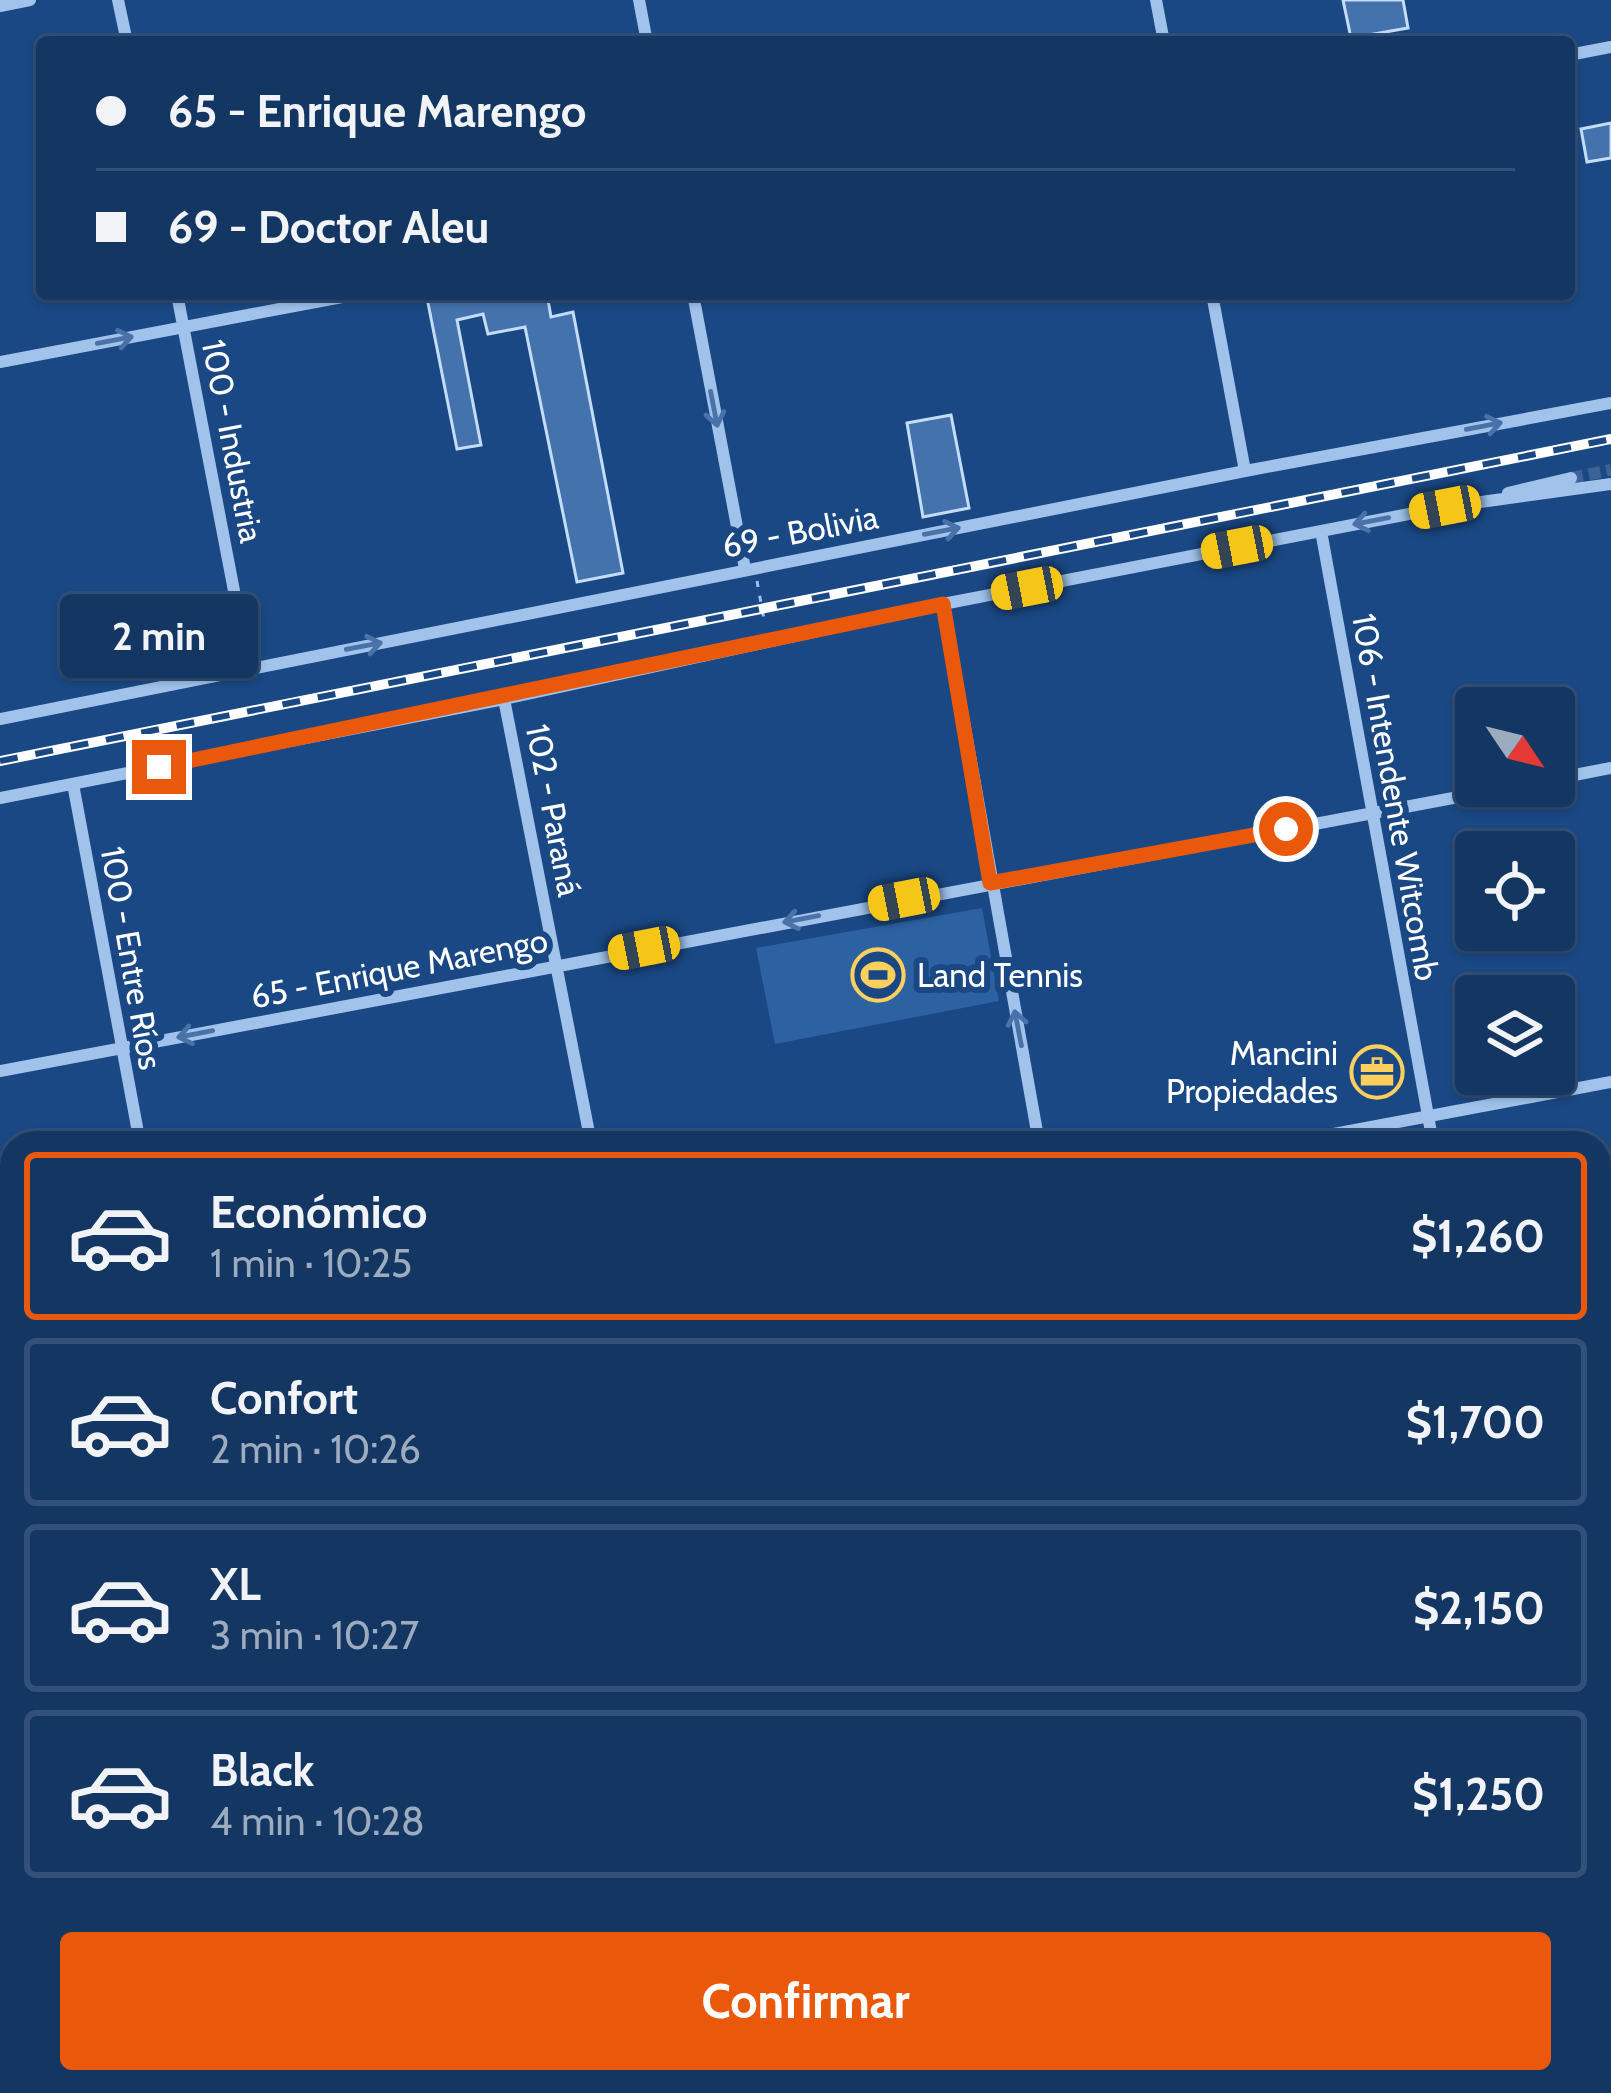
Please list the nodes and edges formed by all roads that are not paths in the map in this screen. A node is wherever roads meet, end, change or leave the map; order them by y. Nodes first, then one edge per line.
1 (30, 0) edge
2 (118, 0) edge
3 (639, 0) edge
4 (1156, 0) edge
5 (0, 6) edge
6 (126, 36) edge
7 (646, 36) edge
8 (1163, 36) edge
9 (1611, 46) edge
10 (1575, 54) edge
11 (178, 300) edge
12 (325, 300) edge
13 (694, 300) edge
14 (1213, 300) edge
15 (183, 326) junction
16 (0, 362) edge
17 (1611, 403) edge
18 (1245, 471) junction
19 (1571, 478) tunnel mouth
20 (1611, 484) edge
21 (1445, 507) junction
22 (1321, 531) junction
23 (749, 568) junction
24 (943, 604) junction
25 (249, 669) junction
26 (504, 699) junction
27 (0, 719) edge
28 (1611, 768) edge
29 (1575, 775) edge
30 (73, 784) junction
31 (1455, 797) edge
32 (0, 798) edge
33 (1370, 813) junction
34 (990, 883) junction
35 (558, 965) junction
36 (121, 1048) junction
37 (0, 1071) edge
38 (1611, 1082) edge
39 (1427, 1117) junction
40 (138, 1131) edge
41 (589, 1131) edge
42 (1037, 1131) edge
43 (1351, 1131) edge
44 (1430, 1131) edge

1 - 5 street
2 - 6 street
3 - 7 street
4 - 8 street
9 - 10 street
11 - 15 street, 100 - Industria
12 - 15 street
13 -> 23 street
14 - 18 street
16 -> 15 street
15 - 25 street, 100 - Industria
18 -> 17 street, 69 - Bolivia
23 -> 18 street, 69 - Bolivia
19 - 21 street
20 - 21 street
21 -> 22 street
22 - 24 street
22 - 33 street, 106 - Intendente Witcomb
25 -> 23 street, 69 - Bolivia
24 - 26 street
24 - 34 street
25 - 27 street, 69 - Bolivia
26 - 30 street
26 - 35 street, 102 - Paraná
28 - 29 street
30 - 32 street
30 - 36 street, 100 - Entre Ríos
31 - 33 street, 65 - Enrique Marengo
33 - 34 street, 65 - Enrique Marengo
33 - 39 street, 106 - Intendente Witcomb
34 -> 35 street, 65 - Enrique Marengo
42 -> 34 street
35 -> 36 street, 65 - Enrique Marengo
35 - 41 street, 102 - Paraná
36 - 37 street, 65 - Enrique Marengo
36 - 40 street, 100 - Entre Ríos
38 - 39 street
39 - 43 street
39 - 44 street, 106 - Intendente Witcomb

